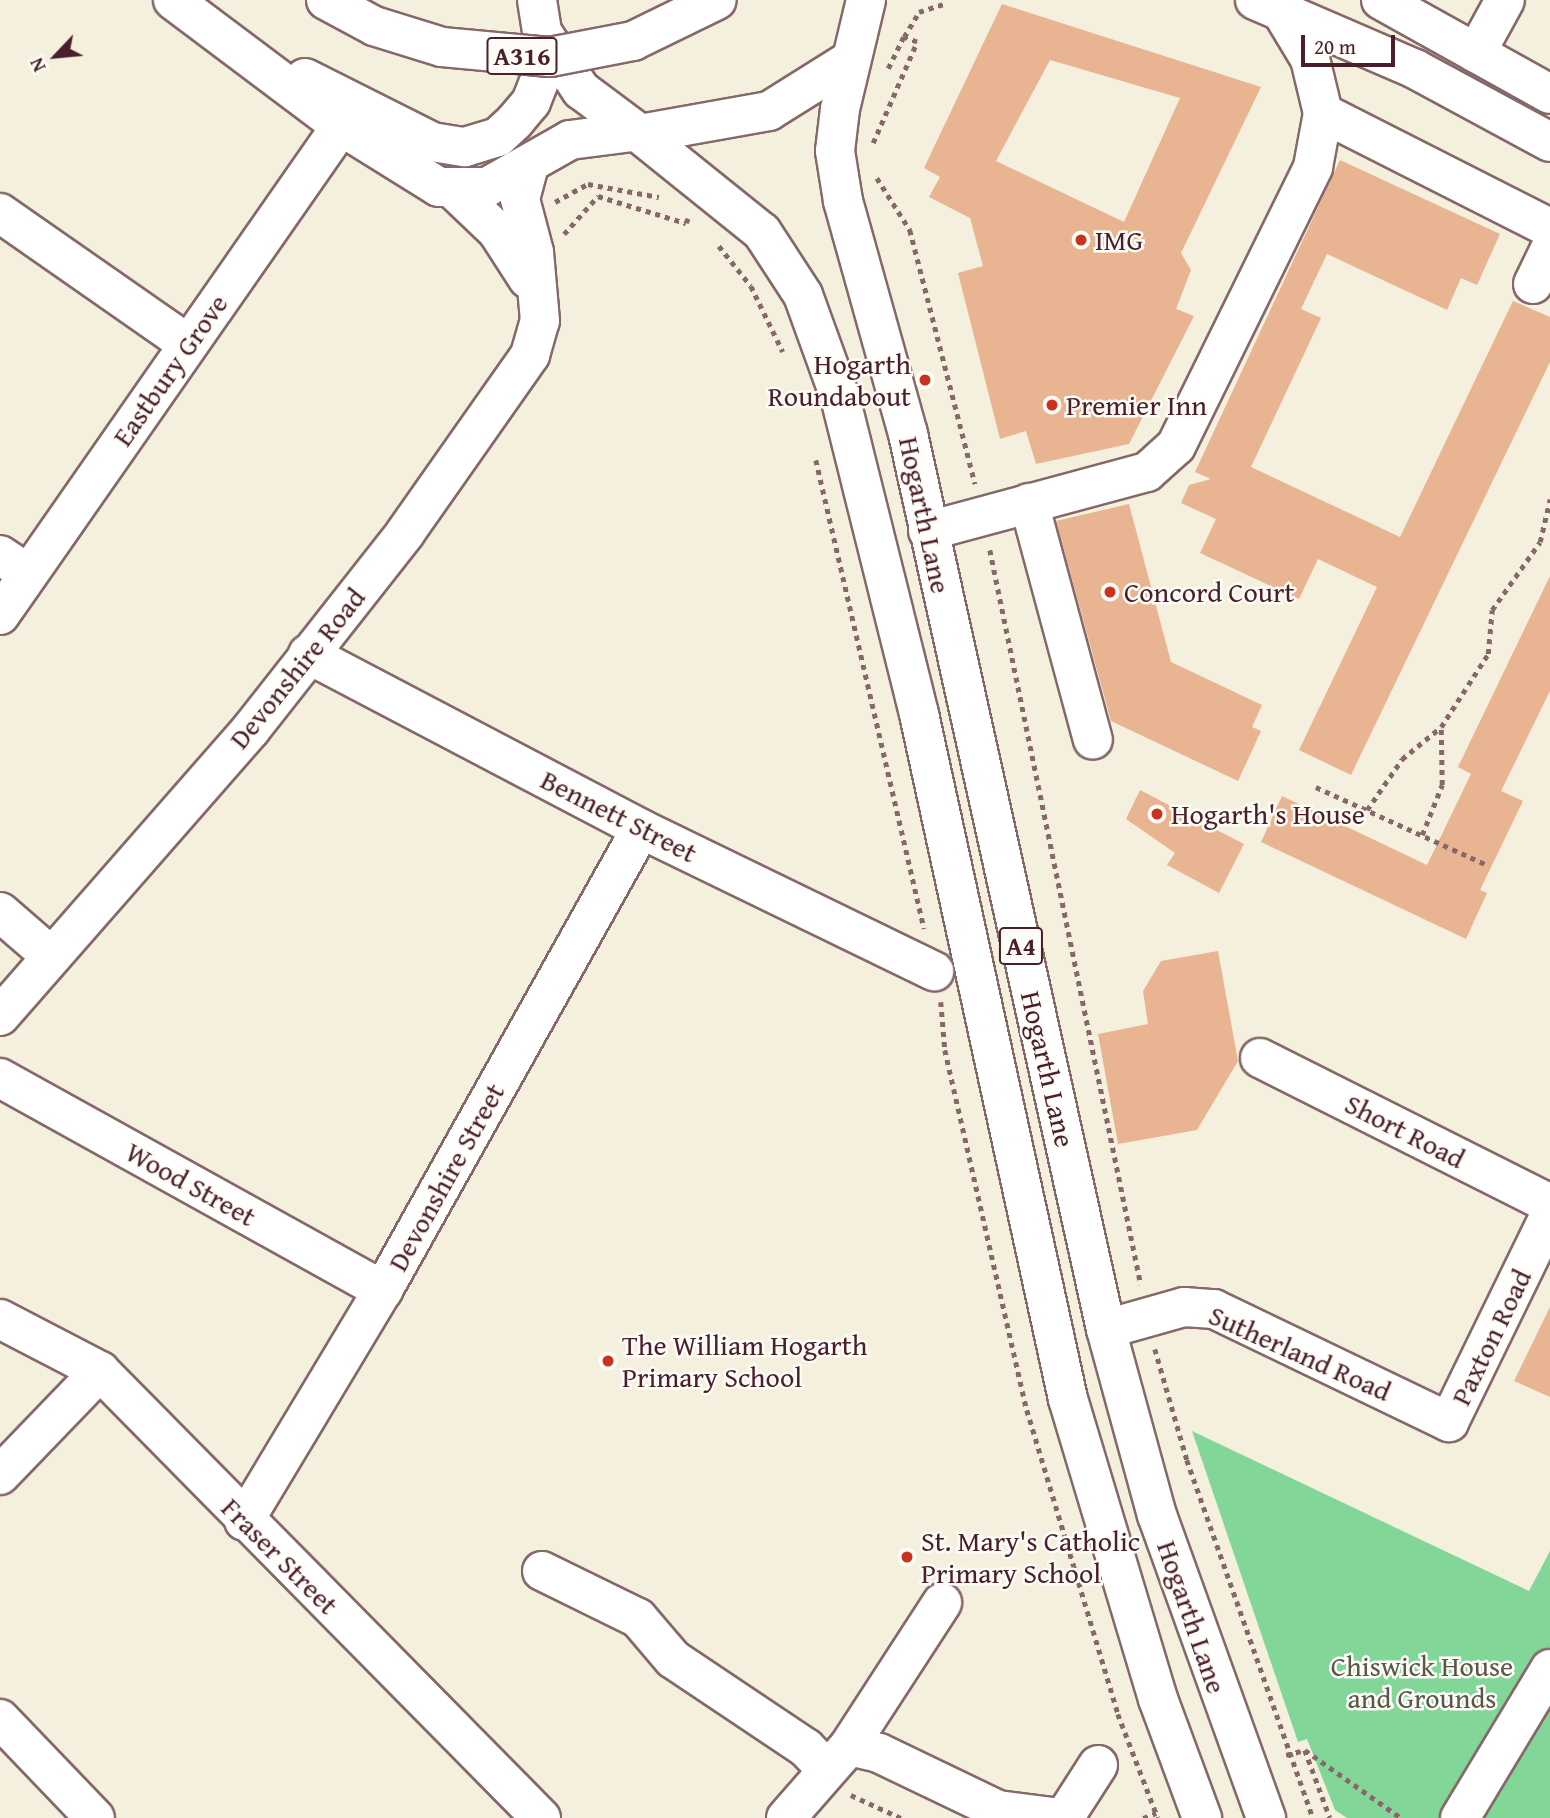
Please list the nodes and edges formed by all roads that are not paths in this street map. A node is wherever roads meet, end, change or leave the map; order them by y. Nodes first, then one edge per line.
1 (173, 0) edge
2 (326, 0) edge
3 (520, 0) edge
4 (717, 0) edge
5 (866, 0) edge
6 (1323, 0) edge
7 (1381, 0) edge
8 (1505, 0) edge
9 (1268, 6) edge
10 (544, 27) edge
11 (243, 48) junction
12 (1476, 54) junction
13 (849, 61) junction
14 (1550, 94) edge
15 (1323, 113) junction
16 (1550, 115) edge
17 (341, 126) junction
18 (636, 133) junction
19 (1550, 142) edge
20 (528, 169) junction
21 (456, 191) junction
22 (0, 213) edge
23 (1550, 228) edge
24 (1550, 248) edge
25 (1534, 284) dead end
26 (536, 290) junction
27 (188, 344) junction
28 (1029, 503) junction
29 (928, 531) junction
30 (14, 565) edge
31 (0, 615) edge
32 (308, 654) junction
33 (1093, 740) dead end
34 (641, 829) junction
35 (0, 912) edge
36 (51, 956) junction
37 (934, 971) dead end
38 (0, 1016) edge
39 (1260, 1058) dead end
40 (0, 1078) edge
41 (1550, 1204) edge
42 (1550, 1215) edge
43 (383, 1290) junction
44 (0, 1319) edge
45 (1106, 1329) junction
46 (100, 1371) junction
47 (1450, 1422) joint
48 (0, 1475) edge
49 (244, 1521) junction
50 (542, 1571) dead end
51 (942, 1603) dead end
52 (1550, 1669) edge
53 (0, 1719) edge
54 (832, 1765) junction
55 (1098, 1765) dead end
56 (95, 1818) edge
57 (541, 1818) edge
58 (786, 1818) edge
59 (1062, 1818) edge
60 (1202, 1818) edge
61 (1266, 1818) edge
62 (1461, 1818) edge

1 - 11 main road, A316
2 - 4 main road, A316, bridge
3 - 10 main road
5 - 13 main road
6 - 16 main road
7 - 12 main road
8 - 12 main road
9 - 15 main road
9 - 19 main road
10 - 11 main road, A316
10 - 18 main road
11 - 17 main road, A316
12 - 14 main road
13 - 18 main road
13 - 29 main road, Hogarth Lane / A4
15 - 23 main road
15 - 28 main road
17 - 21 main road, A316
17 - 27 main road, Eastbury Grove
18 - 20 main road, A316
18 - 60 main road, Hogarth Lane / A4
20 - 21 main road, A316
20 - 26 main road, Devonshire Road
21 - 26 main road, Devonshire Road
22 - 27 main road
24 - 25 main road
26 - 32 main road, Devonshire Road
27 - 30 main road, Eastbury Grove
28 - 29 main road
28 - 33 main road
29 - 45 main road, Hogarth Lane / A4
30 - 31 main road, Eastbury Grove
32 - 34 main road, Bennett Street
32 - 36 main road, Devonshire Road
34 - 37 main road, Bennett Street
34 - 43 main road, Devonshire Street
35 - 36 main road
36 - 38 main road, Devonshire Road
39 - 41 main road, Short Road
40 - 43 main road, Wood Street
42 - 47 main road, Paxton Road
43 - 49 main road, Devonshire Street
44 - 46 main road, Fraser Street
45 - 47 main road, Sutherland Road
45 - 61 main road, Hogarth Lane / A4
46 - 48 main road
46 - 49 main road, Fraser Street
49 - 57 main road, Fraser Street
50 - 54 main road
51 - 54 main road
52 - 62 main road
53 - 56 main road
54 - 58 main road
54 - 59 main road
55 - 59 main road

